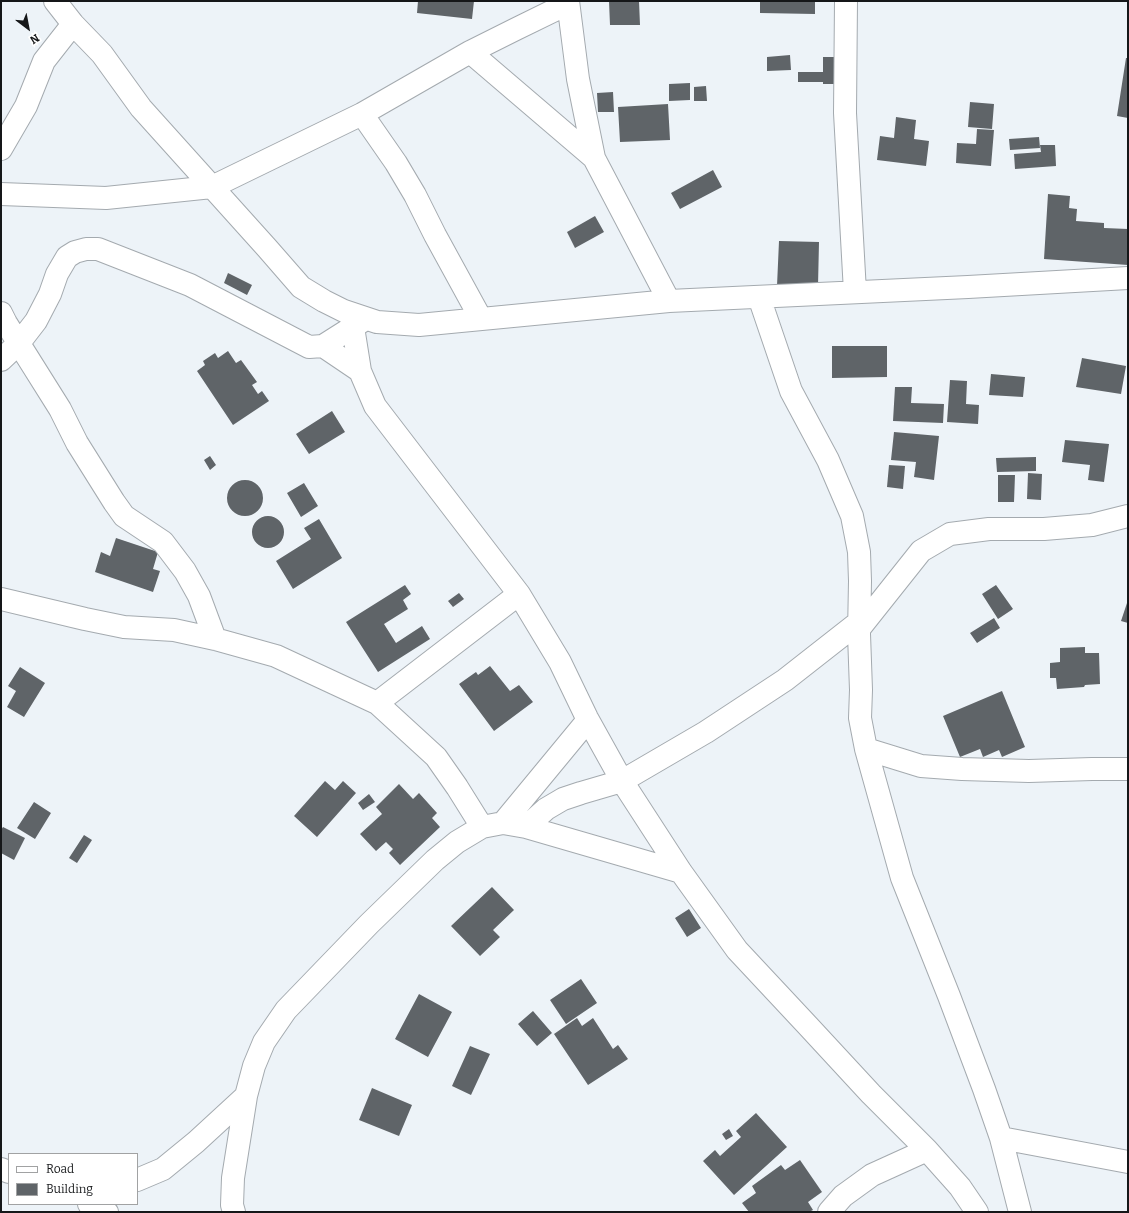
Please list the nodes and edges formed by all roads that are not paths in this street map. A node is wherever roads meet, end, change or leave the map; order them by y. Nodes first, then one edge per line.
1 (55, 1) edge
2 (846, 1) edge
3 (567, 3) edge
4 (73, 24) junction
5 (470, 52) junction
6 (362, 114) junction
7 (1, 149) edge
8 (594, 158) junction
9 (212, 187) junction
10 (1, 194) edge
11 (1128, 278) edge
12 (855, 292) junction
13 (759, 297) junction
14 (669, 301) junction
15 (1, 313) edge
16 (481, 319) junction
17 (360, 323) junction
18 (19, 343) junction
19 (323, 346) junction
20 (1, 360) edge
21 (360, 371) junction
22 (1128, 516) edge
23 (519, 594) junction
24 (1, 598) edge
25 (859, 625) junction
26 (215, 639) junction
27 (377, 703) junction
28 (588, 720) junction
29 (866, 749) junction
30 (1128, 769) edge
31 (622, 781) junction
32 (503, 823) junction
33 (482, 827) junction
34 (526, 827) junction
35 (681, 872) junction
36 (246, 1096) junction
37 (1001, 1138) junction
38 (927, 1150) junction
39 (1128, 1162) edge
40 (138, 1180) edge
41 (91, 1205) edge
42 (107, 1212) edge
43 (234, 1212) edge
44 (829, 1212) edge
45 (977, 1212) edge
46 (1020, 1212) edge

1 - 4 street
2 - 12 street
3 - 5 street
3 - 8 street
4 - 7 street
4 - 9 street
5 - 6 street
5 - 8 street
6 - 9 street
6 - 16 street
8 - 14 street
9 - 10 street
9 - 17 street
11 - 12 street
12 - 13 street
13 - 14 street
13 - 25 street
14 - 16 street
15 - 18 street
16 - 17 street
17 - 19 street
17 - 21 street
18 - 19 street
18 - 20 street
18 - 26 street
19 - 21 street
21 - 23 street
22 - 25 street
23 - 27 street
23 - 28 street
24 - 26 street
25 - 29 street
25 - 31 street
26 - 27 street
27 - 33 street
28 - 31 street
28 - 32 street
29 - 30 street
29 - 37 street
31 - 34 street
31 - 35 street
32 - 33 street
32 - 34 street
33 - 36 street
34 - 35 street
35 - 38 street
36 - 40 street
36 - 43 street
37 - 39 street
37 - 46 street
38 - 44 street
38 - 45 street
41 - 42 street

